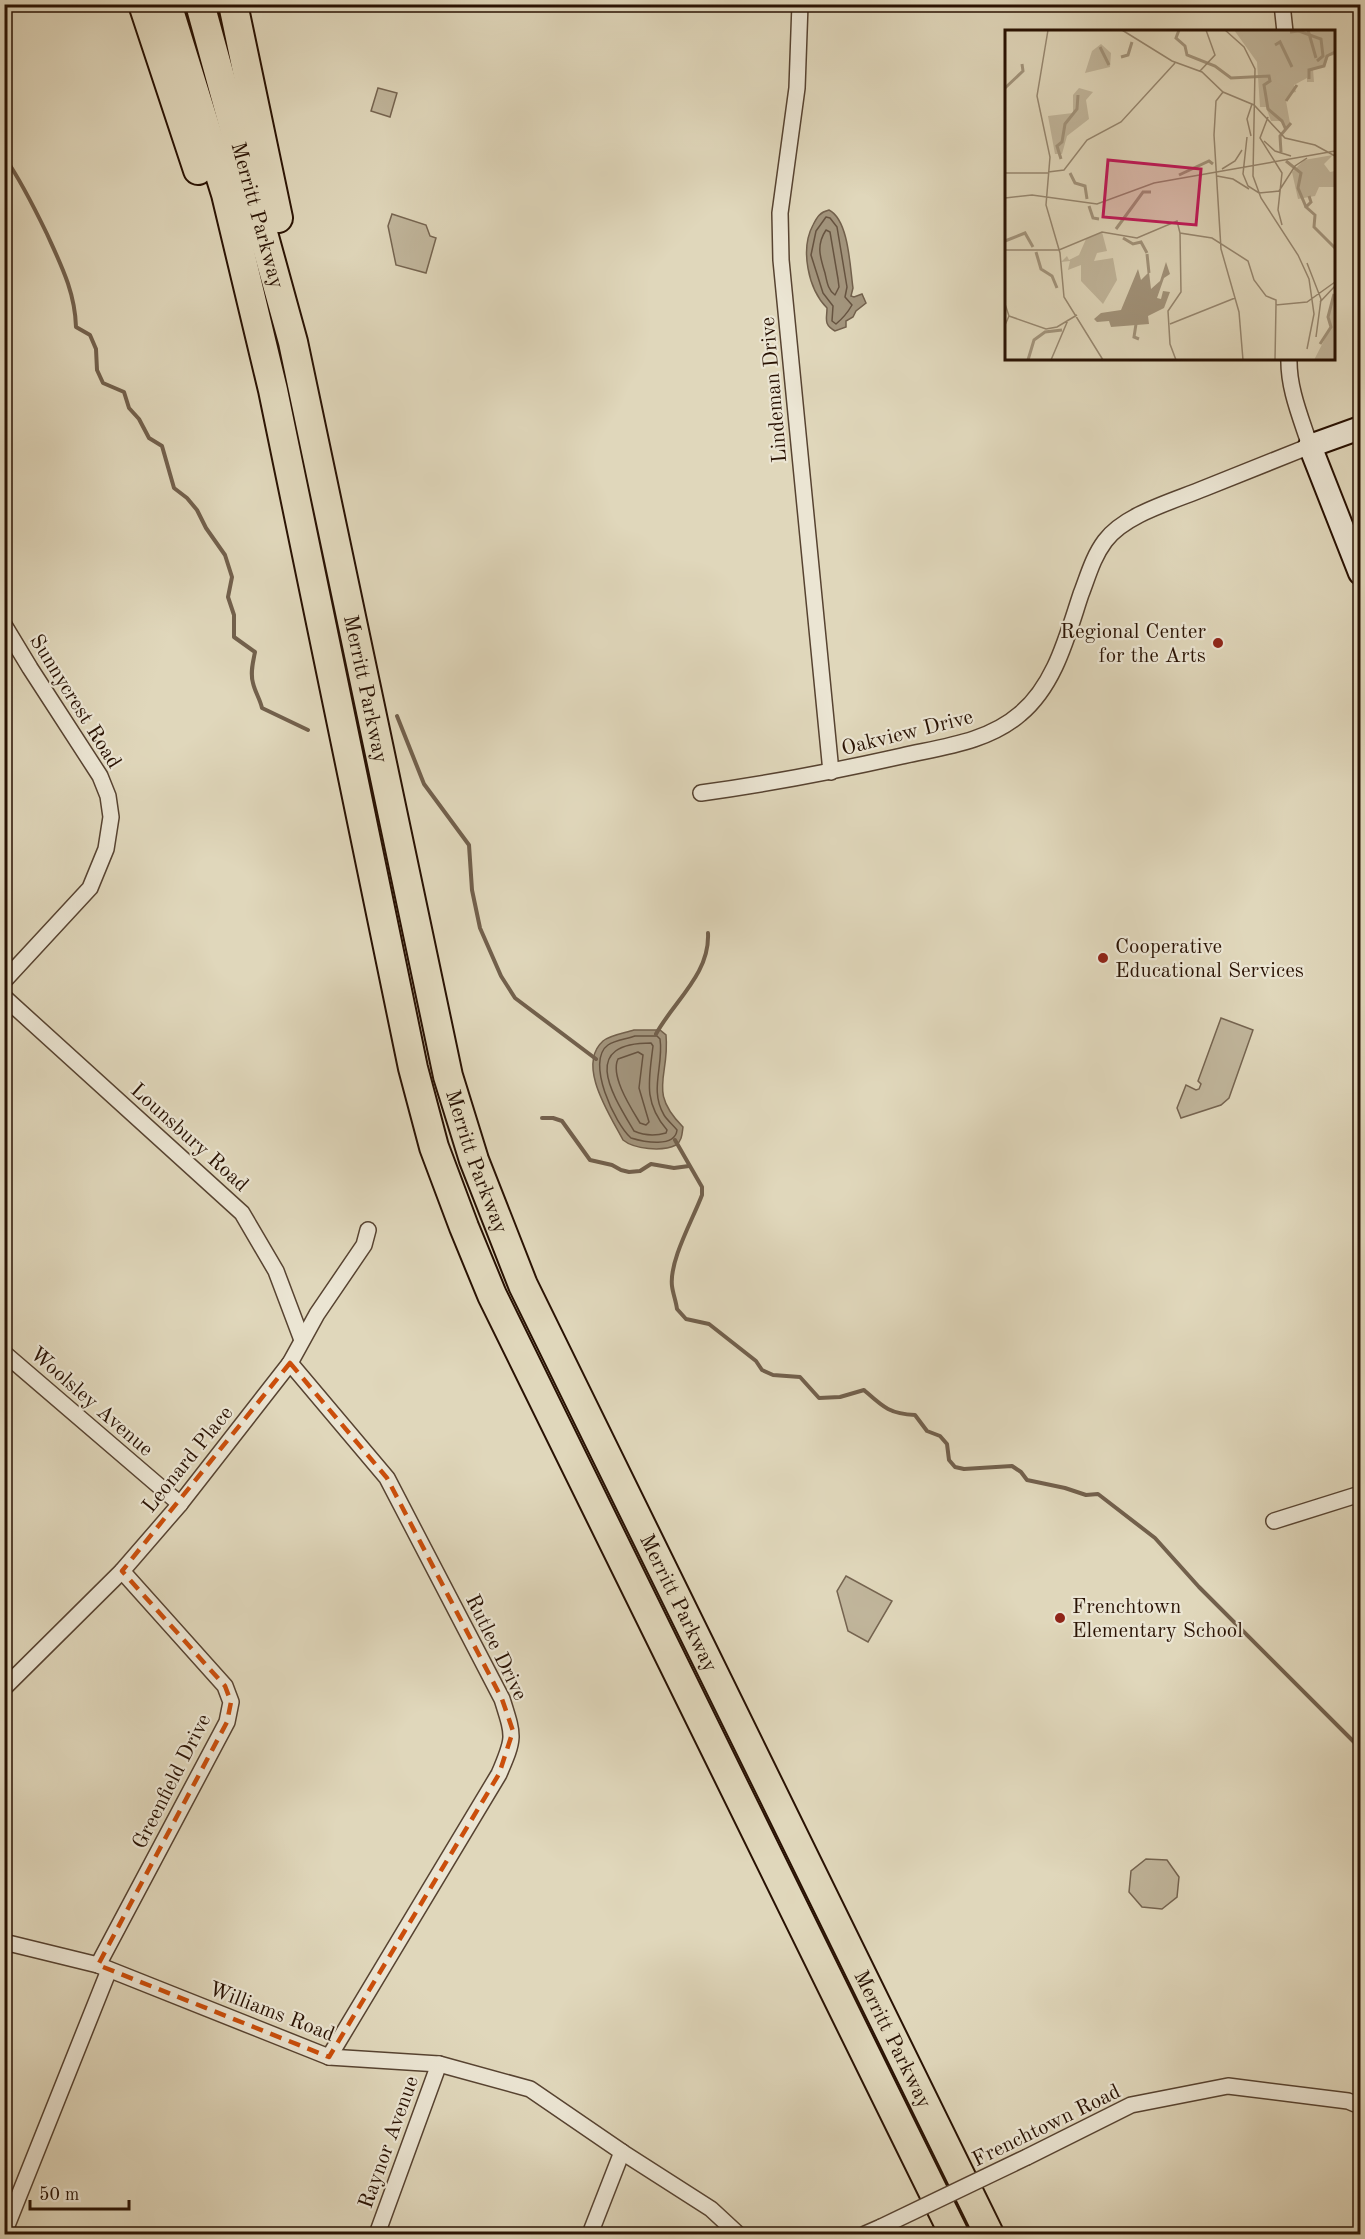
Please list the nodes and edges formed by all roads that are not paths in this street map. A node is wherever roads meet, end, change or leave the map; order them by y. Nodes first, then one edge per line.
1 (143, 4) edge
2 (167, 4) edge
3 (200, 4) edge
4 (233, 4) edge
5 (800, 4) edge
6 (1282, 4) edge
7 (1285, 30) edge
8 (1289, 360) edge
9 (1360, 429) edge
10 (314, 441) junction
11 (1310, 446) junction
12 (289, 470) junction
13 (1360, 573) edge
14 (4, 624) edge
15 (831, 772) junction
16 (701, 793) dead end
17 (4, 981) edge
18 (4, 997) edge
19 (368, 1230) dead end
20 (302, 1340) junction
21 (4, 1353) edge
22 (290, 1363) junction
23 (1360, 1494) edge
24 (180, 1504) junction
25 (1274, 1521) dead end
26 (122, 1571) junction
27 (4, 1688) edge
28 (4, 1942) edge
29 (104, 1968) junction
30 (329, 2057) junction
31 (439, 2064) junction
32 (1360, 2106) edge
33 (622, 2152) junction
34 (4, 2233) edge
35 (377, 2235) edge
36 (590, 2235) edge
37 (738, 2235) edge
38 (865, 2235) edge
39 (954, 2235) edge
40 (989, 2235) edge

1 - 12 highway
2 - 12 highway, Merritt Parkway
3 - 10 highway, Merritt Parkway
4 - 10 highway
5 - 15 street, Lindeman Drive
6 - 7 street
8 - 11 street
9 - 11 main road
10 - 40 highway, Merritt Parkway
11 - 13 main road
11 - 15 street, Oakview Drive
12 - 39 highway, Merritt Parkway
14 - 17 street, Sunnycrest Road
15 - 16 street, Oakview Drive
18 - 20 street, Lounsbury Road
19 - 20 street, Leonard Place
20 - 22 street, Leonard Place
21 - 24 street, Woolsley Avenue
22 - 24 street, Leonard Place
22 - 30 street, Rutlee Drive
23 - 25 street
24 - 26 street, Leonard Place
26 - 27 street, Leonard Place
26 - 29 street, Greenfield Drive
28 - 29 street, Williams Road
29 - 30 street, Williams Road
29 - 34 street, Greenfield Drive
30 - 31 street, Williams Road
31 - 33 street, Williams Road
31 - 35 street, Raynor Avenue
32 - 38 street, Frenchtown Road, bridge
33 - 36 street
33 - 37 street, Williams Road

